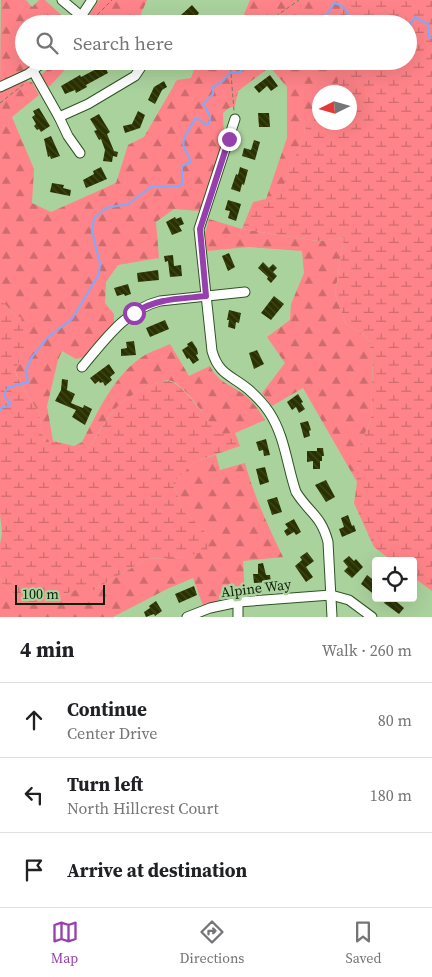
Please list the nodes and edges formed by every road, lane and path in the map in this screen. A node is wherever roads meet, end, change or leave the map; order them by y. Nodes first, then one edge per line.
1 (62, 0) edge
2 (92, 0) edge
3 (112, 0) edge
4 (299, 0) edge
5 (80, 15) edge
6 (82, 15) edge
7 (97, 15) edge
8 (278, 15) edge
9 (140, 70) edge
10 (231, 70) edge
11 (33, 71) joint
12 (0, 87) edge
13 (60, 117) junction
14 (235, 119) joint
15 (80, 153) dead end
16 (244, 292) dead end
17 (206, 296) junction
18 (82, 367) dead end
19 (331, 595) junction
20 (238, 602) junction
21 (187, 617) edge
22 (238, 617) edge
23 (332, 617) edge
24 (372, 617) edge

1 - 5 street
2 - 6 street
3 - 7 path
4 - 8 path
9 - 13 street
10 - 14 path
11 - 12 street
11 - 13 street
13 - 15 street
14 - 17 street
16 - 17 street
17 - 18 street
17 - 19 street
19 - 20 street, Alpine Way
19 - 23 street
19 - 24 street
20 - 21 street, Alpine Way
20 - 22 street

